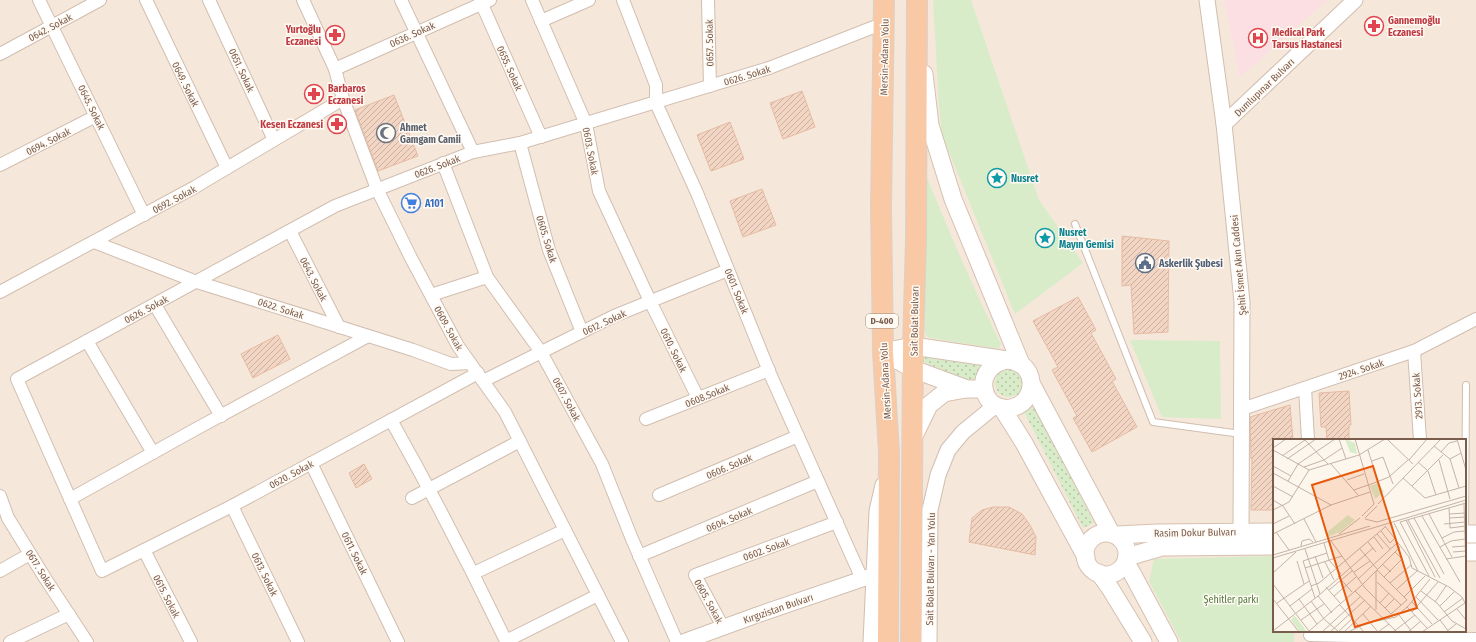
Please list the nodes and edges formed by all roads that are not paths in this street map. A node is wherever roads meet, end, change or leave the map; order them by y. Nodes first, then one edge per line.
1 (39, 0) edge
2 (146, 0) edge
3 (209, 0) edge
4 (303, 0) edge
5 (401, 0) edge
6 (532, 0) edge
7 (589, 0) edge
8 (623, 0) edge
9 (708, 0) edge
10 (884, 0) edge
11 (1207, 0) edge
12 (1355, 0) edge
13 (95, 1) edge
14 (484, 1) edge
15 (917, 9) edge
16 (541, 21) junction
17 (884, 23) junction
18 (52, 26) junction
19 (416, 33) junction
20 (0, 54) edge
21 (335, 69) junction
22 (710, 86) junction
23 (343, 99) junction
24 (656, 103) junction
25 (96, 116) junction
26 (586, 124) junction
27 (1224, 124) junction
28 (541, 137) junction
29 (274, 140) junction
30 (520, 143) junction
31 (473, 152) junction
32 (442, 163) junction
33 (0, 165) edge
34 (227, 168) junction
35 (377, 189) junction
36 (144, 215) junction
37 (1075, 224) dead end
38 (290, 231) junction
39 (94, 242) junction
40 (728, 270) junction
41 (487, 276) junction
42 (198, 282) junction
43 (0, 292) edge
44 (431, 295) junction
45 (650, 302) junction
46 (155, 304) junction
47 (1476, 319) edge
48 (339, 327) junction
49 (582, 332) junction
50 (368, 336) junction
51 (87, 341) junction
52 (913, 346) junction
53 (1414, 351) junction
54 (542, 352) junction
55 (882, 352) junction
56 (1013, 362) junction
57 (470, 363) junction
58 (913, 369) junction
59 (769, 370) junction
60 (480, 377) junction
61 (1032, 385) junction
62 (1466, 385) dead end
63 (1305, 388) junction
64 (966, 389) junction
65 (984, 389) junction
66 (698, 398) junction
67 (999, 407) junction
68 (1242, 409) junction
69 (221, 416) junction
70 (646, 419) dead end
71 (391, 420) junction
72 (1242, 434) junction
73 (798, 436) junction
74 (913, 438) junction
75 (1308, 439) edge
76 (1420, 439) edge
77 (1466, 439) edge
78 (520, 441) junction
79 (153, 453) junction
80 (890, 453) junction
81 (311, 463) junction
82 (818, 481) junction
83 (430, 489) junction
84 (659, 495) dead end
85 (0, 496) edge
86 (412, 498) dead end
87 (70, 499) junction
88 (232, 506) junction
89 (837, 522) junction
90 (565, 530) junction
91 (1241, 531) junction
92 (1273, 532) edge
93 (1114, 534) junction
94 (1273, 546) edge
95 (144, 550) junction
96 (30, 554) junction
97 (639, 556) junction
98 (1086, 558) junction
99 (1126, 560) junction
100 (0, 571) edge
101 (474, 573) junction
102 (1099, 574) junction
103 (694, 575) joint
104 (868, 577) junction
105 (598, 595) junction
106 (69, 614) junction
107 (723, 627) junction
108 (1310, 636) edge
109 (1476, 639) edge
110 (10, 642) edge
111 (87, 642) edge
112 (191, 642) edge
113 (298, 642) edge
114 (398, 642) edge
115 (622, 642) edge
116 (676, 642) edge
117 (683, 642) edge
118 (871, 642) edge
119 (888, 642) edge
120 (911, 642) edge
121 (929, 642) edge
122 (1142, 642) edge
123 (1168, 642) edge

1 - 18 street, 0645. Sokak
2 - 34 street, 0649. Sokak
3 - 29 street, 0651. Sokak
4 - 21 street, 0609. Sokak
5 - 19 street
6 - 16 street, 0603. Sokak
7 - 16 street
8 - 24 street, 0601. Sokak
9 - 22 street, 0657. Sokak
10 - 17 highway, Mersin-Adana Yolu / D-400
11 - 27 street, Şehit İsmet Akın Caddesi
12 - 27 street, Dumlupınar Bulvarı
13 - 18 street, 0642. Sokak
14 - 19 street, 0636. Sokak
14 - 28 street, 0655. Sokak
15 - 52 highway, Sait Bolat Bulvarı
15 - 56 main road
16 - 26 street, 0603. Sokak
17 - 22 street, 0626. Sokak
17 - 55 highway, Mersin-Adana Yolu / D-400
18 - 20 street, 0642. Sokak
18 - 25 street, 0645. Sokak
19 - 21 street, 0636. Sokak
19 - 31 street
21 - 23 street, 0609. Sokak
22 - 24 street, 0626. Sokak
23 - 29 street, 0692. Sokak
23 - 35 street, 0609. Sokak
24 - 26 street, 0626. Sokak
24 - 40 street, 0601. Sokak
25 - 33 street, 0694. Sokak
25 - 36 street, 0645. Sokak
26 - 28 street, 0626. Sokak
26 - 45 street, 0603. Sokak
27 - 68 street, Şehit İsmet Akın Caddesi
28 - 30 street, 0626. Sokak
29 - 34 street, 0692. Sokak
30 - 31 street, 0626. Sokak
30 - 49 street, 0605. Sokak
31 - 32 street, 0626. Sokak
32 - 35 street, 0626. Sokak
32 - 41 street, 0607. Sokak
34 - 36 street, 0692. Sokak
35 - 38 street, 0626. Sokak
35 - 44 street, 0609. Sokak
36 - 39 street, 0692. Sokak
37 - 72 lane
38 - 42 street, 0626. Sokak
38 - 48 street, 0643. Sokak
39 - 42 street, 0622. Sokak
39 - 43 street, 0692. Sokak
40 - 45 street, 0612. Sokak
40 - 59 street, 0601. Sokak
41 - 44 street
41 - 54 street, 0607. Sokak
42 - 46 street, 0626. Sokak
42 - 48 street, 0622. Sokak
44 - 57 street, 0609. Sokak
45 - 49 street, 0612. Sokak
45 - 66 street, 0610. Sokak
46 - 51 street, 0626. Sokak
46 - 69 street
47 - 53 street, 2924. Sokak
48 - 50 street, 0622. Sokak
49 - 54 street, 0612. Sokak
50 - 57 street, 0622. Sokak
50 - 69 street
51 - 79 street
51 - 87 street, 0626. Sokak
52 - 55 main road
52 - 56 main road
52 - 58 highway, Sait Bolat Bulvarı
53 - 63 street, 2924. Sokak
53 - 76 street, 2913. Sokak
54 - 60 street, 0612. Sokak
54 - 97 street, 0607. Sokak
55 - 58 main road
55 - 80 highway, Mersin-Adana Yolu / D-400
56 - 61 main road
56 - 65 main road
57 - 60 street, 0609. Sokak
58 - 64 main road
58 - 74 highway, Sait Bolat Bulvarı
59 - 66 street, 0608.Sokak
59 - 73 street, 0601. Sokak
60 - 71 street, 0620. Sokak
60 - 78 street, 0609. Sokak
61 - 67 main road
61 - 93 main road
62 - 77 lane
63 - 68 street, 2924. Sokak
63 - 75 street
64 - 65 main road
64 - 74 main road
65 - 67 main road
66 - 70 street, 0608.Sokak
67 - 98 main road
67 - 121 street, Sait Bolat Bulvarı - Yan Yolu
68 - 72 street, Şehit İsmet Akın Caddesi
69 - 79 street
71 - 81 street, 0620. Sokak
71 - 83 street
72 - 91 street, Şehit İsmet Akın Caddesi
73 - 82 street, 0601. Sokak
73 - 84 street, 0606. Sokak
74 - 120 highway, Sait Bolat Bulvarı
78 - 83 street
78 - 90 street, 0609. Sokak
79 - 87 street
80 - 104 street
80 - 119 highway, Mersin-Adana Yolu / D-400
81 - 88 street, 0620. Sokak
81 - 114 street, 0611. Sokak
82 - 89 street, 0601. Sokak
82 - 97 street, 0604. Sokak
83 - 86 street
83 - 101 street
85 - 96 street, 0617. Sokak
87 - 95 street, 0620. Sokak
88 - 95 street, 0620. Sokak
88 - 113 street, 0613. Sokak
89 - 103 street, 0602. Sokak
89 - 104 street, 0601. Sokak
90 - 101 street
90 - 105 street, 0609. Sokak
91 - 92 main road, Rasim Dokur Bulvarı
91 - 93 main road, Rasim Dokur Bulvarı
93 - 98 main road
93 - 99 main road
94 - 99 main road
95 - 112 street, 0615. Sokak
96 - 100 street
96 - 106 street, 0617. Sokak
97 - 116 street, 0607. Sokak
98 - 102 main road
99 - 102 main road
99 - 123 main road
101 - 105 street
102 - 122 main road
103 - 107 street, 0605. Sokak
104 - 107 street, Kırgızistan Bulvarı
104 - 118 street
105 - 115 street, 0609. Sokak
106 - 110 street
106 - 111 street, 0617. Sokak
107 - 117 street, Kırgızistan Bulvarı
108 - 109 street

